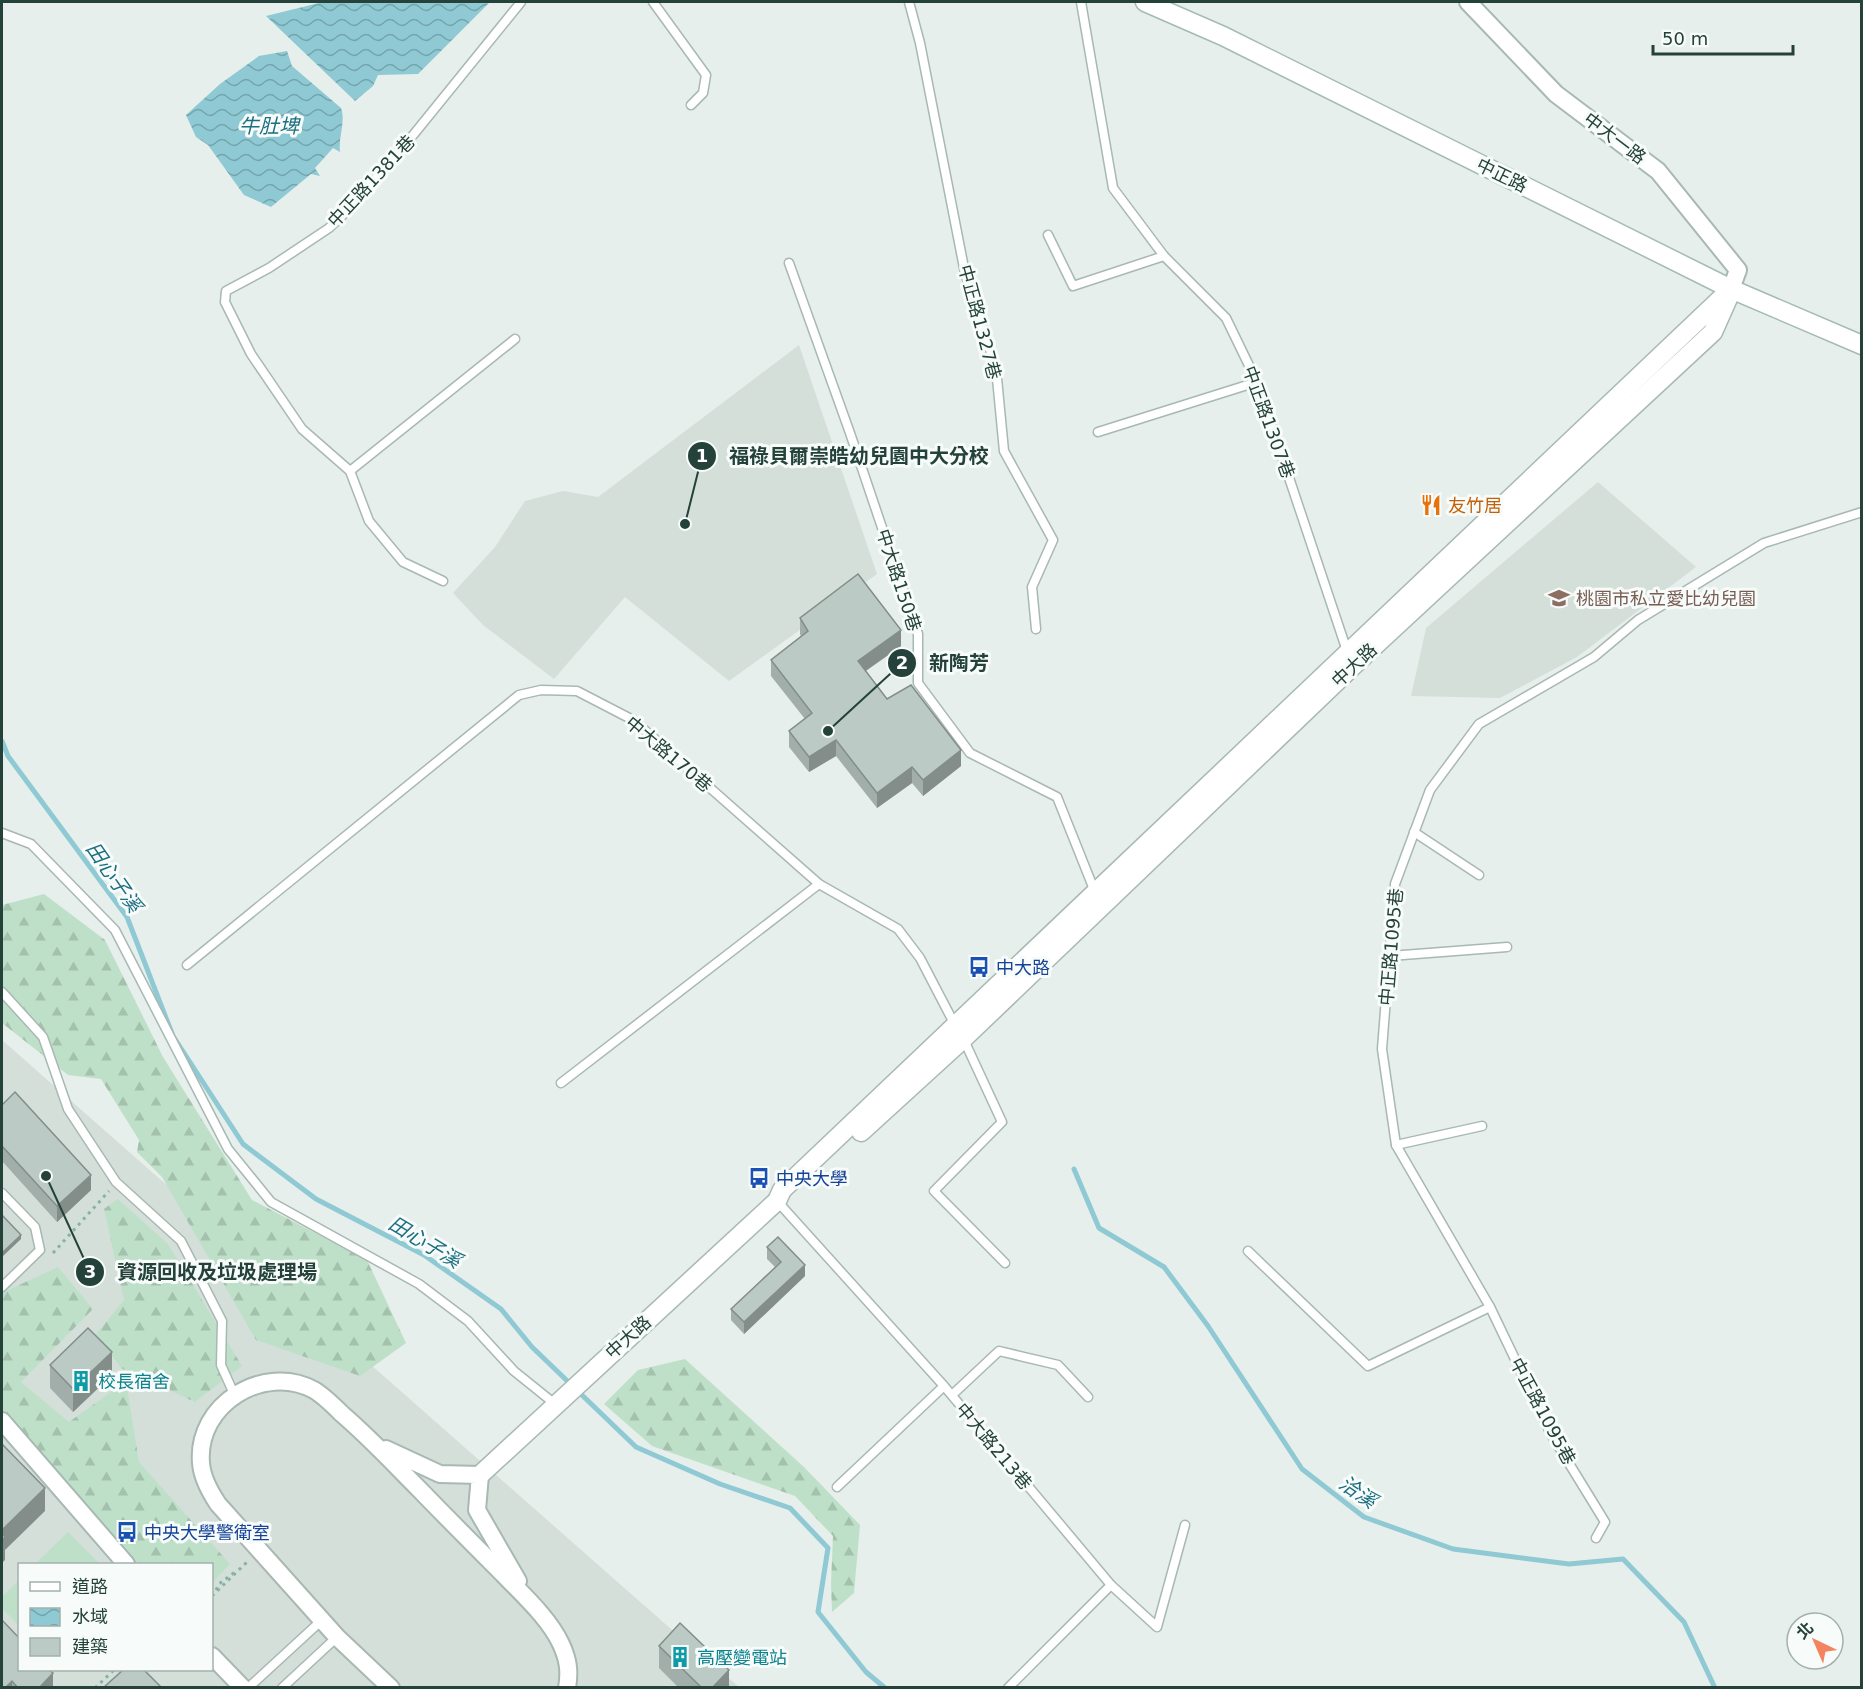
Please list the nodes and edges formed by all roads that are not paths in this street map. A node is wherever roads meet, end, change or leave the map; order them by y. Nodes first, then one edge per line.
1 (521, 2) edge
2 (653, 2) edge
3 (909, 2) edge
4 (1081, 2) edge
5 (1145, 2) edge
6 (1468, 2) edge
7 (691, 105) dead end
8 (1048, 235) dead end
9 (1164, 256) junction
10 (789, 263) dead end
11 (1731, 289) junction
12 (515, 339) dead end
13 (1862, 345) edge
14 (1257, 382) junction
15 (1098, 432) dead end
16 (350, 471) junction
17 (1862, 512) edge
18 (442, 581) dead end
19 (1036, 629) dead end
20 (1351, 659) junction
21 (2, 832) edge
22 (1414, 832) junction
23 (1479, 875) dead end
24 (819, 884) junction
25 (1099, 898) junction
26 (1507, 947) dead end
27 (1390, 956) junction
28 (188, 965) dead end
29 (2, 992) edge
30 (959, 1033) junction
31 (561, 1083) dead end
32 (1482, 1126) dead end
33 (1396, 1145) junction
34 (2, 1192) edge
35 (777, 1201) junction
36 (1248, 1251) dead end
37 (1005, 1263) dead end
38 (2, 1287) edge
39 (1490, 1307) junction
40 (944, 1386) junction
41 (234, 1394) junction
42 (952, 1395) junction
43 (1088, 1397) dead end
44 (558, 1401) junction
45 (2, 1420) edge
46 (380, 1447) junction
47 (480, 1475) junction
48 (837, 1487) dead end
49 (1185, 1525) dead end
50 (1596, 1538) dead end
51 (125, 1563) edge
52 (1111, 1585) junction
53 (528, 1600) junction
54 (322, 1620) junction
55 (338, 1637) junction
56 (213, 1657) edge
57 (243, 1688) edge
58 (248, 1688) edge
59 (282, 1688) edge
60 (391, 1688) edge
61 (567, 1688) edge
62 (1008, 1688) edge

1 - 16 lane, 中正路1381巷
2 - 7 lane
3 - 19 lane, 中正路1327巷
4 - 9 lane, 中正路1307巷
5 - 11 street, 中正路
6 - 11 street, 中大一路
8 - 9 lane
9 - 14 lane, 中正路1307巷
10 - 25 lane, 中大路150巷
11 - 13 street, 中正路
11 - 20 street, 中大路
12 - 16 lane
14 - 15 lane
14 - 20 lane, 中正路1307巷
16 - 18 lane, 中正路1381巷
17 - 22 lane, 中正路1095巷
20 - 25 street, 中大路
21 - 44 lane
22 - 23 lane
22 - 27 lane, 中正路1095巷
24 - 28 lane, 中大路170巷
24 - 30 lane, 中大路170巷
24 - 31 lane
25 - 30 street, 中大路
26 - 27 lane
27 - 33 lane, 中正路1095巷
29 - 41 lane
30 - 35 street, 中大路
30 - 37 lane, 中大路170巷
32 - 33 lane
33 - 39 lane, 中正路1095巷
34 - 38 lane
35 - 40 lane, 中大路213巷
35 - 44 street, 中大路
36 - 39 lane
39 - 50 lane, 中正路1095巷
40 - 42 lane, 中大路213巷
40 - 48 lane
41 - 46 street
41 - 54 street
42 - 43 lane
42 - 52 lane, 中大路213巷
44 - 47 street, 中大路
45 - 51 street
46 - 47 street
46 - 53 street
47 - 53 street
49 - 52 lane, 中大路213巷
52 - 62 lane
53 - 61 street
54 - 55 street
54 - 58 lane
55 - 59 lane
55 - 60 street
56 - 57 street

